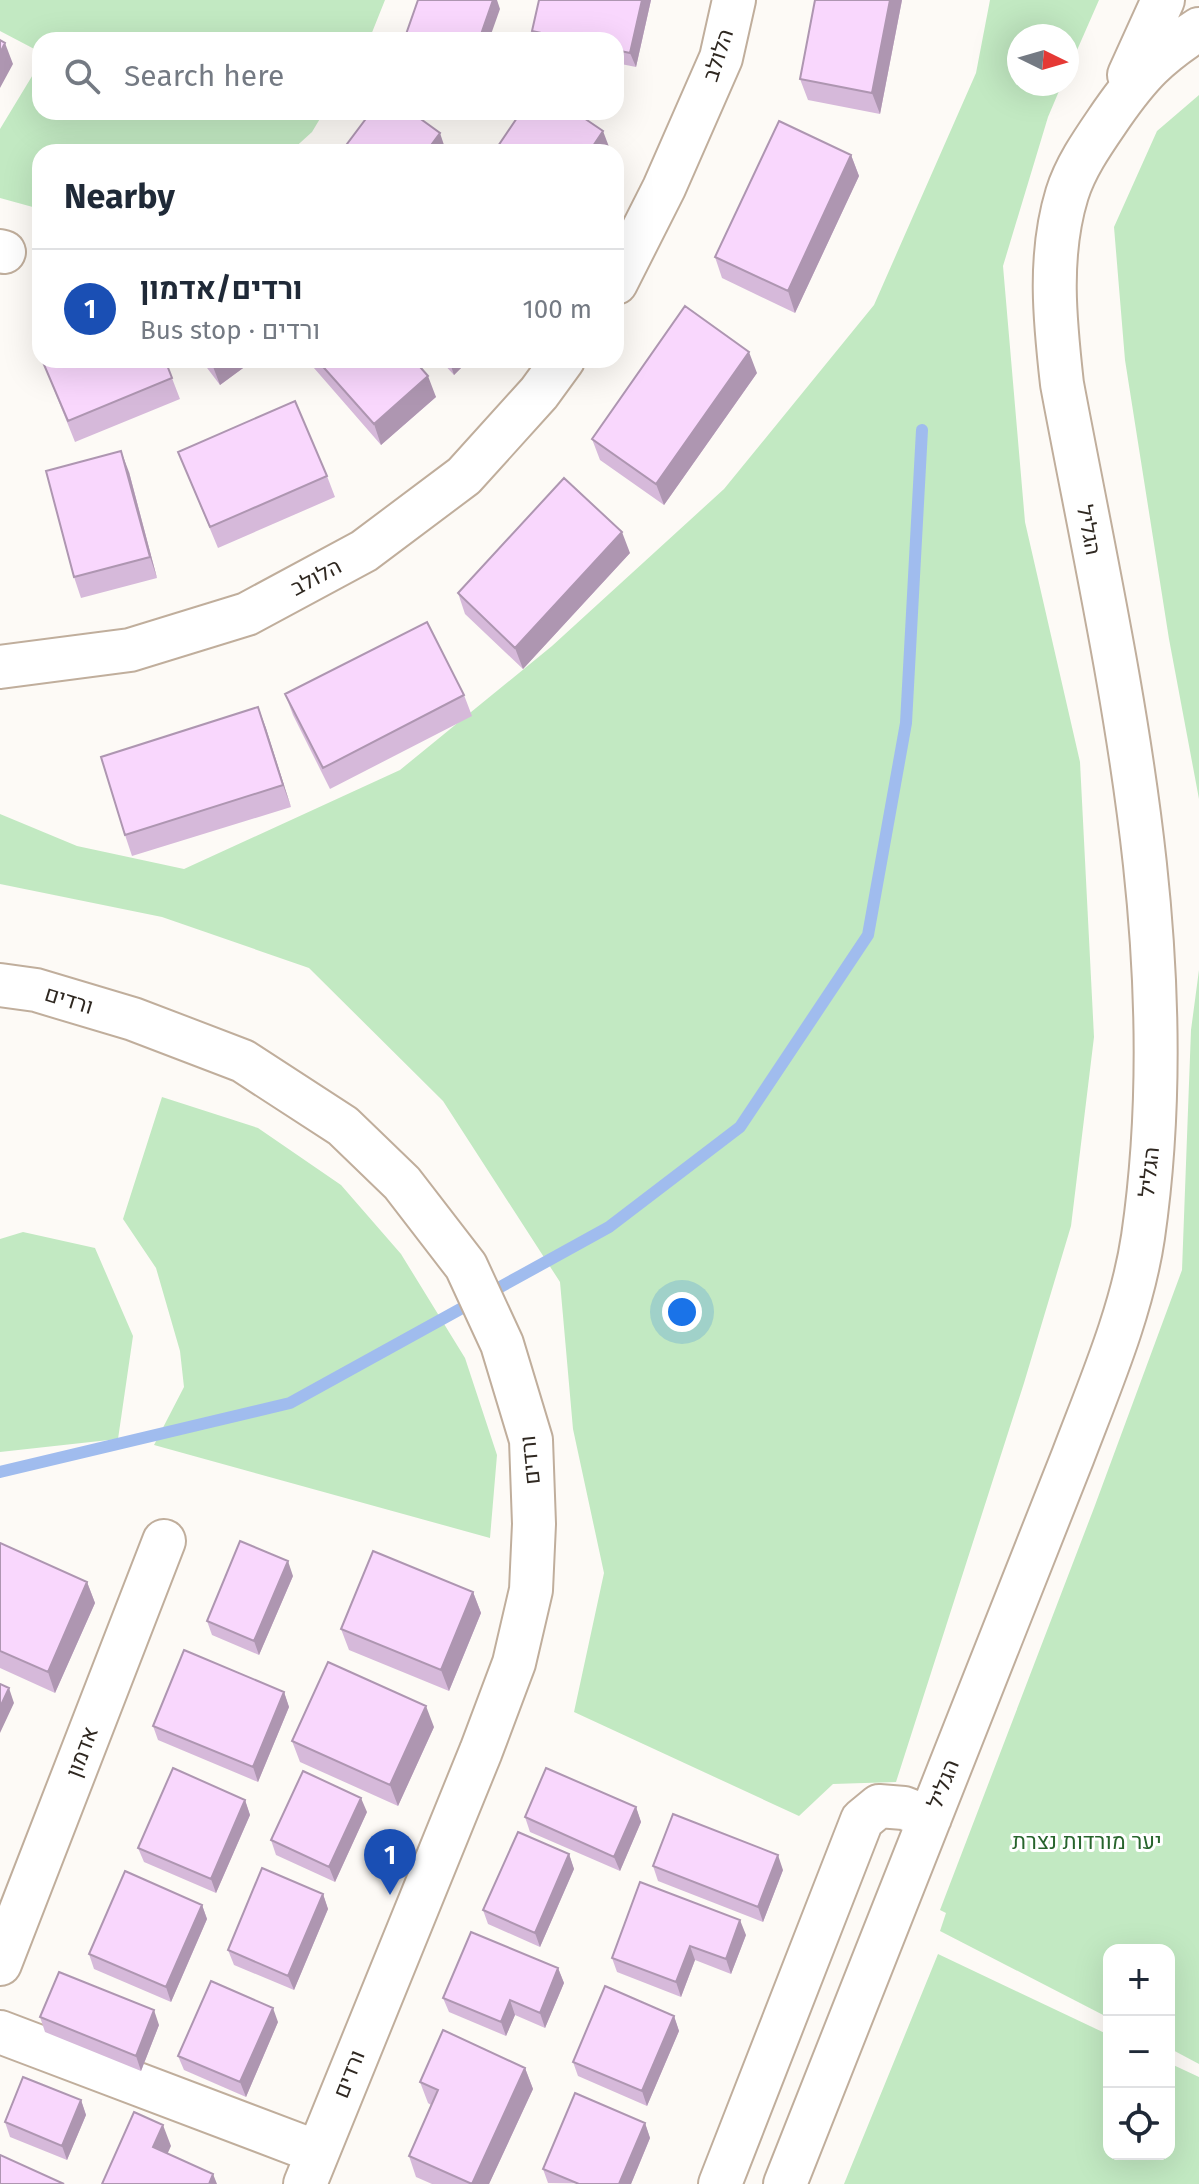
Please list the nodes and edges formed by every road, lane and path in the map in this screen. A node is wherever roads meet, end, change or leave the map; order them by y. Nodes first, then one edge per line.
1 (734, 0) edge
2 (1163, 0) edge
3 (1199, 29) edge
4 (1111, 116) junction
5 (624, 267) edge
6 (557, 368) edge
7 (0, 667) edge
8 (0, 985) edge
9 (164, 1541) dead end
10 (930, 1818) junction
11 (0, 1964) edge
12 (0, 2032) edge
13 (311, 2168) edge
14 (720, 2184) edge
15 (785, 2184) edge

1 - 5 street, הלולב
2 - 4 street, הגליל
3 - 4 street, הגליל
4 - 10 street, הגליל
6 - 7 street, הלולב
8 - 13 street, ורדים
9 - 11 street, אדמון
10 - 14 street
10 - 15 street, הגליל
12 - 13 street

